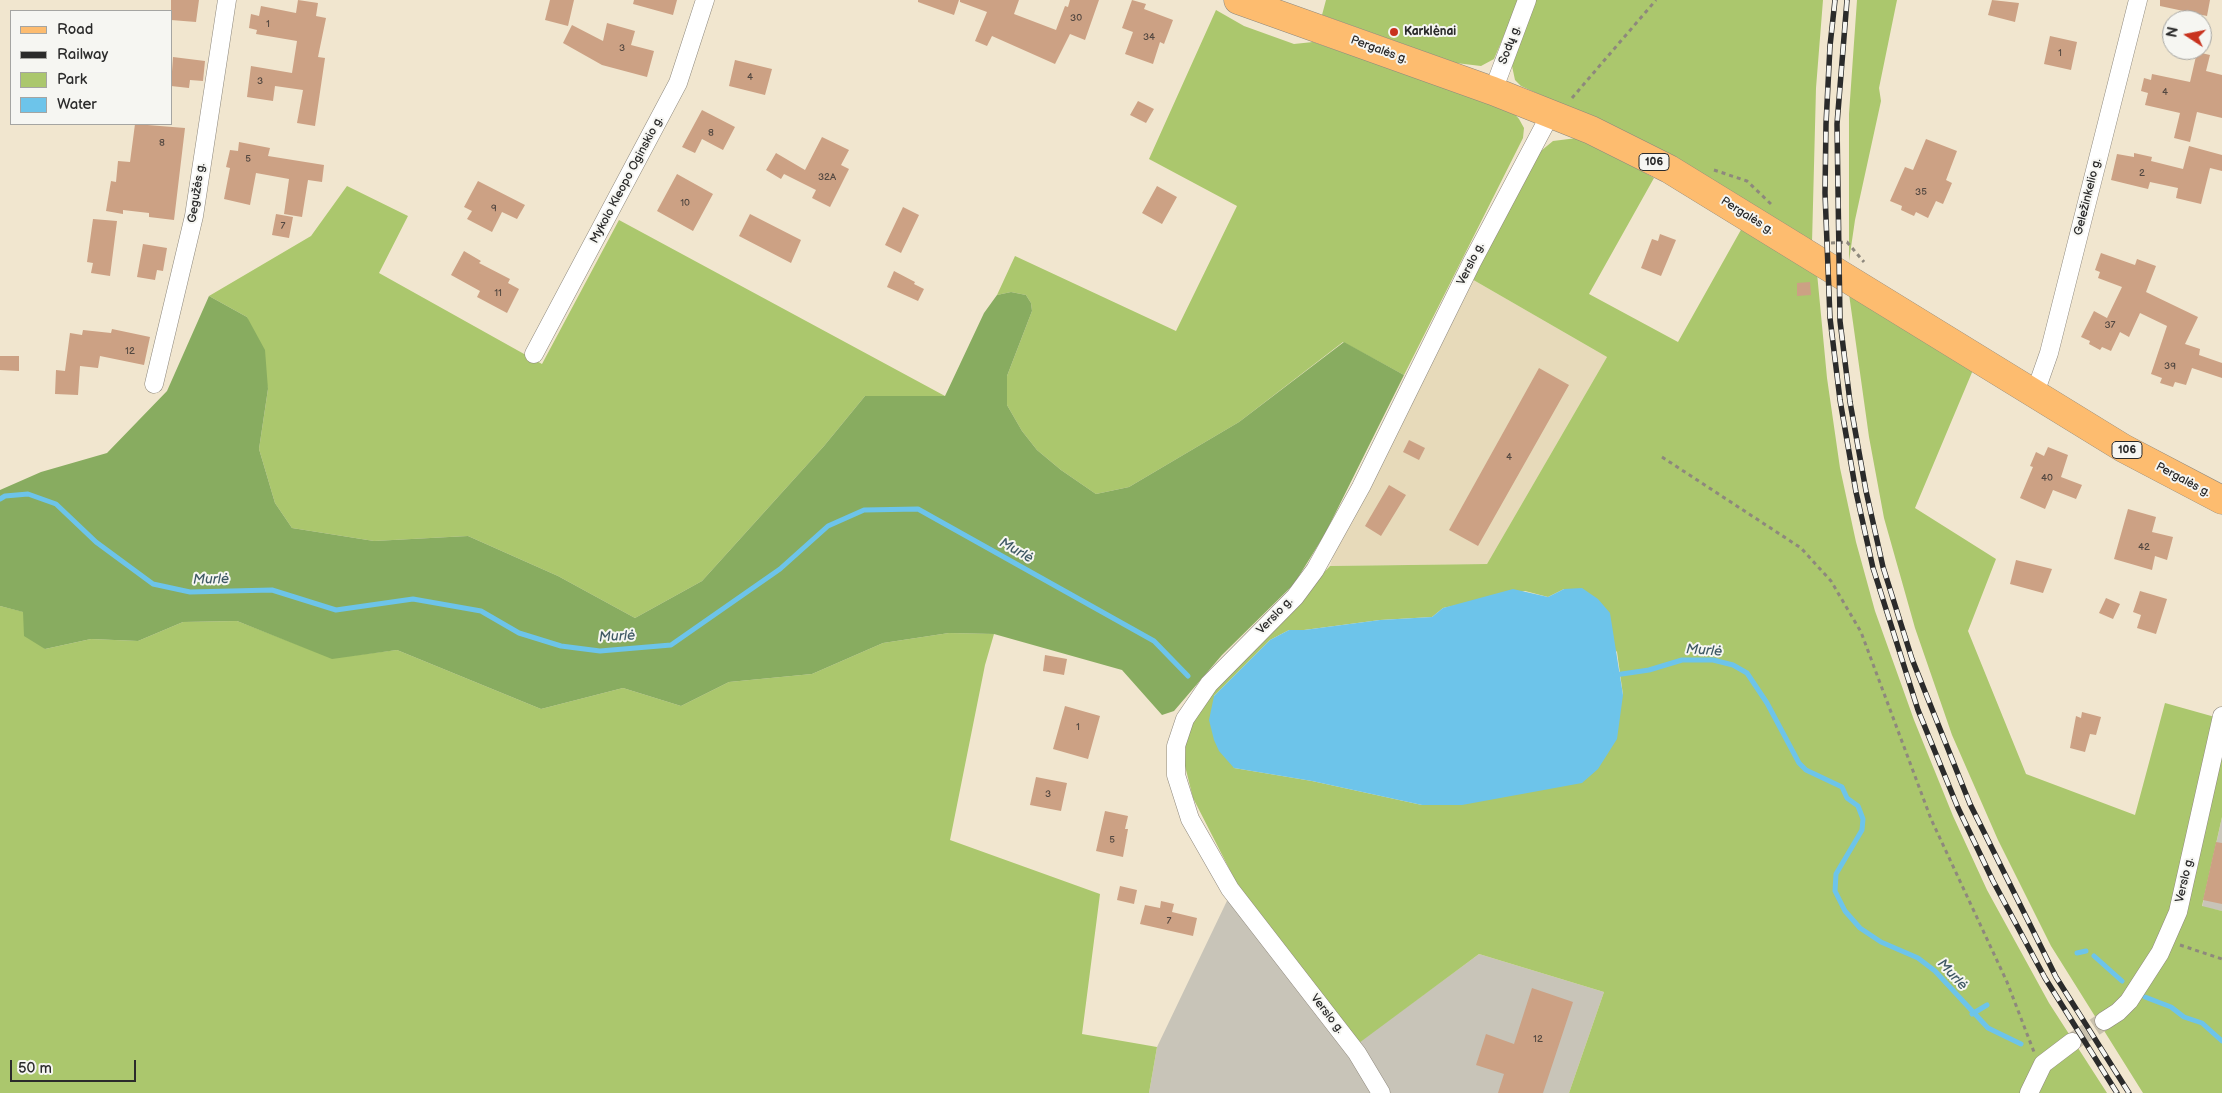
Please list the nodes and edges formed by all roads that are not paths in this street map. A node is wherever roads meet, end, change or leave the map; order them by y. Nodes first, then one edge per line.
1 (227, 0) edge
2 (705, 0) edge
3 (1238, 0) edge
4 (1527, 0) edge
5 (2138, 0) edge
6 (1493, 91) junction
7 (1551, 113) junction
8 (534, 354) dead end
9 (154, 384) dead end
10 (2035, 393) junction
11 (2222, 500) edge
12 (2222, 716) edge
13 (2104, 1021) tunnel mouth
14 (2072, 1042) tunnel mouth
15 (1381, 1093) edge
16 (2029, 1093) edge

1 - 9 street, Gegužės g.
2 - 8 street, Mykolo Kleopo Oginskio g.
3 - 6 main road, Pergalės g. / 106
4 - 6 street, Sodų g.
5 - 10 street, Geležinkelio g.
6 - 7 main road, Pergalės g. / 106
7 - 10 main road, Pergalės g. / 106
7 - 15 street, Verslo g.
10 - 11 main road, Pergalės g. / 106
12 - 13 street, Verslo g.
14 - 16 street

